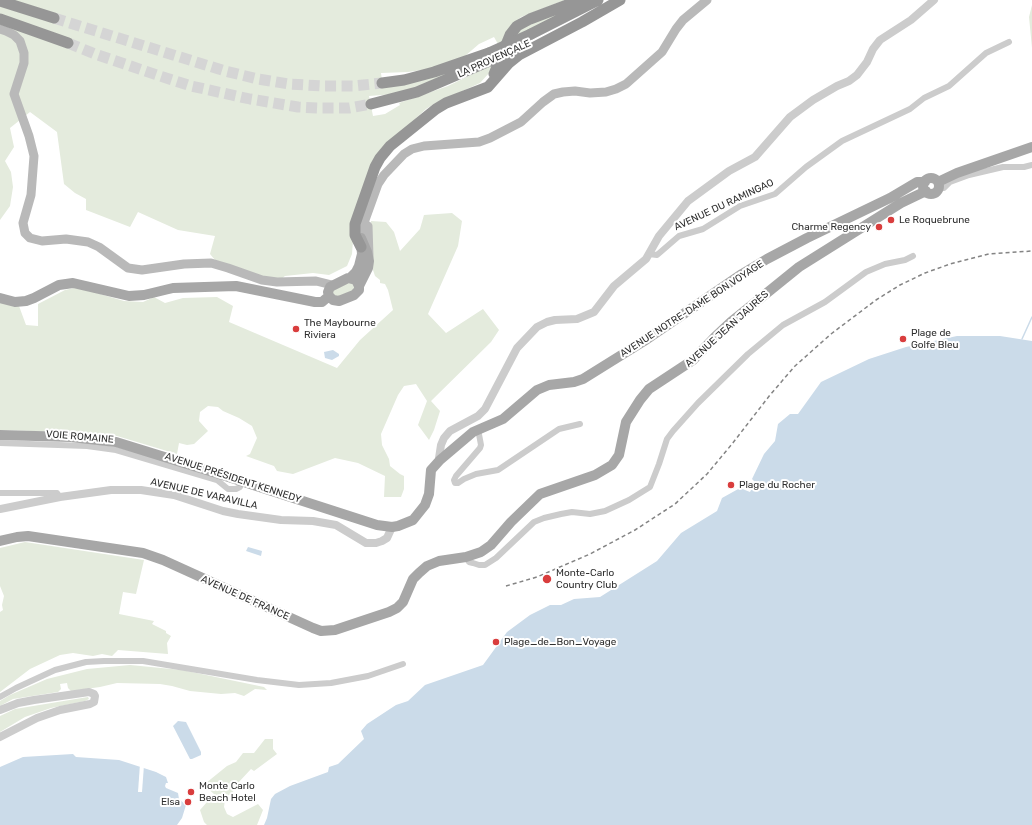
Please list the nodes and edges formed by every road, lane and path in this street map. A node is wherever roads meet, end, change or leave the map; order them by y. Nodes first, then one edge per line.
1 (580, 0) edge
2 (598, 0) edge
3 (611, 0) edge
4 (620, 0) edge
5 (707, 0) edge
6 (934, 0) edge
7 (0, 1) edge
8 (54, 18) tunnel mouth
9 (0, 19) edge
10 (0, 29) edge
11 (532, 37) junction
12 (1008, 42) dead end
13 (68, 43) tunnel mouth
14 (490, 57) junction
15 (382, 83) tunnel mouth
16 (472, 93) junction
17 (371, 104) tunnel mouth
18 (1032, 147) edge
19 (1032, 165) edge
20 (938, 185) junction
21 (925, 187) junction
22 (369, 210) junction
23 (361, 243) junction
24 (649, 254) junction
25 (914, 256) dead end
26 (369, 257) junction
27 (350, 278) junction
28 (359, 286) junction
29 (331, 293) junction
30 (0, 298) edge
31 (580, 424) dead end
32 (478, 429) junction
33 (0, 435) edge
34 (0, 443) edge
35 (443, 458) junction
36 (431, 475) joint
37 (243, 481) junction
38 (0, 493) edge
39 (60, 497) junction
40 (0, 509) edge
41 (392, 527) junction
42 (0, 541) edge
43 (466, 557) junction
44 (403, 664) dead end
45 (0, 697) edge
46 (0, 710) edge
47 (0, 737) edge

1 - 16 highway
2 - 11 highway, LA PROVENÇALE
3 - 11 highway, LA PROVENÇALE
4 - 16 highway
5 - 22 main road
6 - 24 street
7 - 8 highway
9 - 13 highway
10 - 29 main road
11 - 14 highway, LA PROVENÇALE
12 - 24 street, AVENUE DU RAMINGAO
14 - 15 highway, LA PROVENÇALE
14 - 17 highway, LA PROVENÇALE
16 - 23 highway
18 - 20 main road
19 - 20 street
20 - 21 main road
21 - 32 main road, AVENUE NOTRE-DAME BON VOYAGE
21 - 43 main road, AVENUE JEAN JAURÈS
22 - 23 main road
22 - 26 main road
23 - 26 main road
23 - 27 main road
24 - 35 street
25 - 43 street
26 - 28 main road
27 - 28 main road
27 - 29 main road
28 - 29 main road
29 - 30 main road
31 - 32 street
32 - 35 main road, AVENUE NOTRE-DAME BON VOYAGE
33 - 37 main road, AVENUE PRÉSIDENT KENNEDY
34 - 37 street, VOIE ROMAINE
35 - 36 main road, AVENUE NOTRE-DAME BON VOYAGE
36 - 41 main road, AVENUE PRÉSIDENT KENNEDY
37 - 41 main road, AVENUE PRÉSIDENT KENNEDY
38 - 39 street
39 - 40 street, AVENUE DE VARAVILLA
39 - 41 street, AVENUE DE VARAVILLA
42 - 43 main road, AVENUE DE FRANCE
44 - 45 street
46 - 47 street

